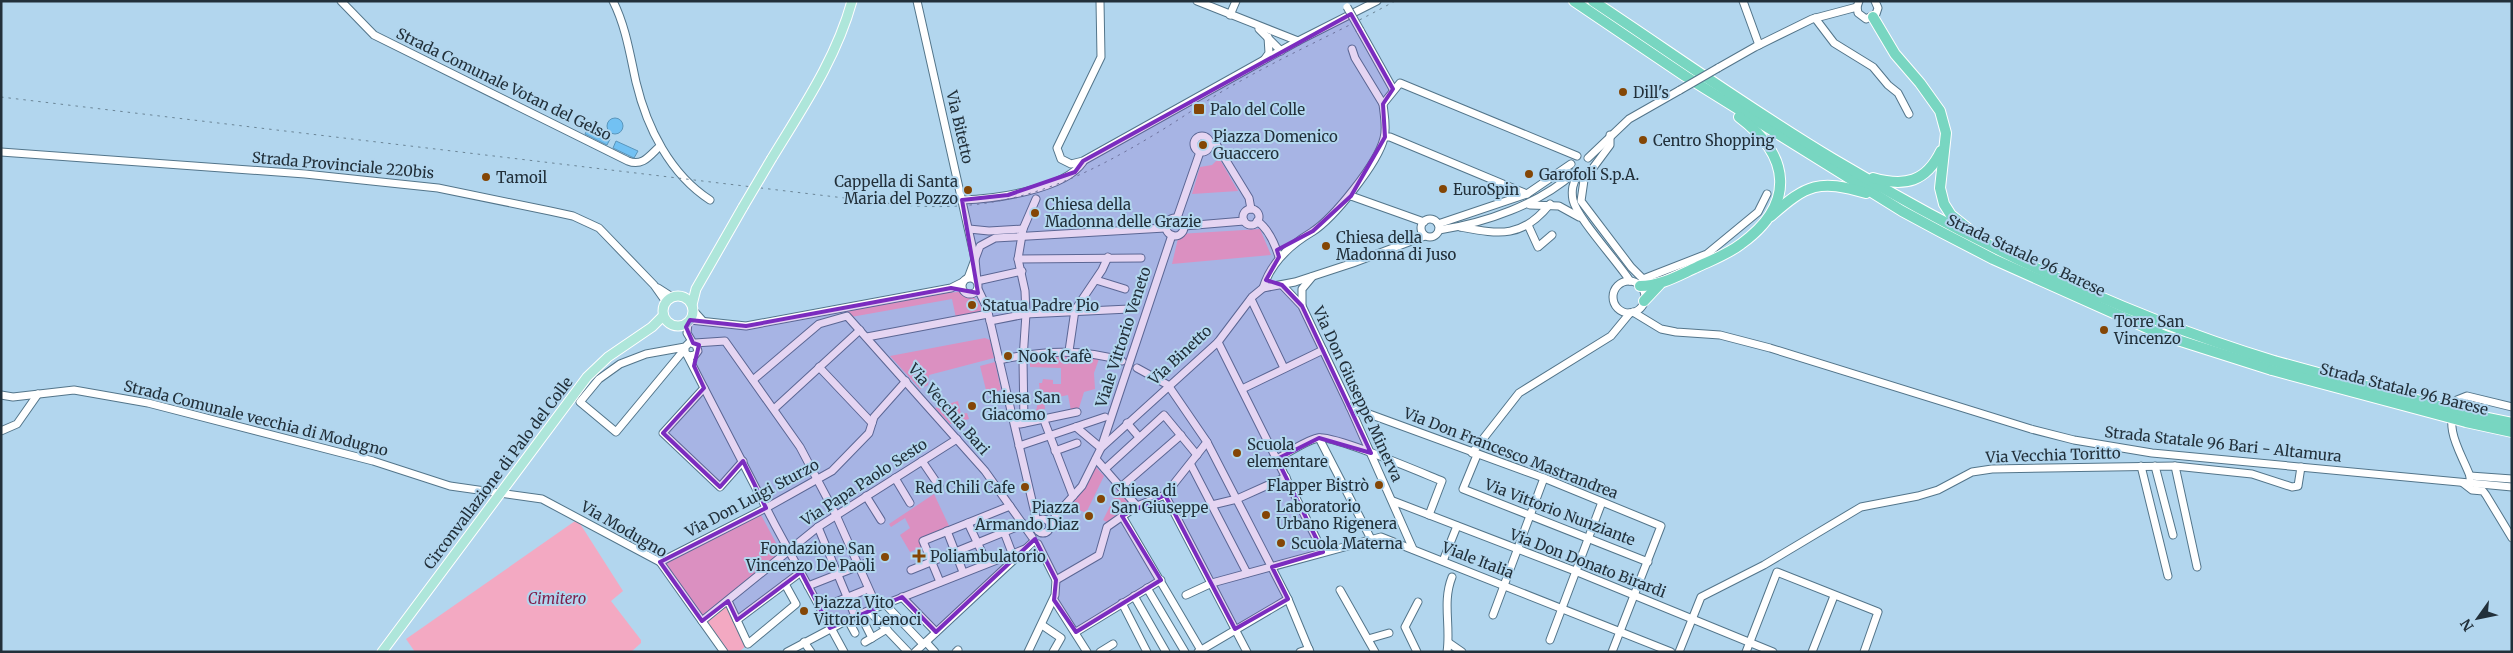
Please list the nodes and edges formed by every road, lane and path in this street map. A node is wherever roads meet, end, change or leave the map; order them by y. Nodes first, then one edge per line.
1 (341, 1) edge
2 (613, 1) edge
3 (852, 1) edge
4 (917, 1) edge
5 (1197, 1) edge
6 (1236, 1) edge
7 (1377, 1) edge
8 (1574, 1) edge
9 (1593, 1) edge
10 (1743, 1) edge
11 (1875, 1) edge
12 (1101, 3) edge
13 (1345, 4) edge
14 (1858, 4) edge
15 (1230, 15) junction
16 (1873, 17) junction
17 (1815, 18) junction
18 (1257, 27) junction
19 (1280, 35) junction
20 (1268, 37) junction
21 (1298, 41) junction
22 (1759, 45) junction
23 (1352, 49) dead end
24 (1281, 51) junction
25 (1263, 61) junction
26 (1684, 76) junction
27 (1393, 90) junction
28 (1383, 104) junction
29 (1909, 114) dead end
30 (1610, 135) junction
31 (1385, 137) junction
32 (1210, 142) junction
33 (660, 146) junction
34 (1943, 148) junction
35 (1, 152) edge
36 (1200, 152) junction
37 (1577, 156) junction
38 (1588, 158) junction
39 (1832, 158) junction
40 (1084, 161) junction
41 (1572, 164) junction
42 (1576, 173) junction
43 (1527, 194) junction
44 (1767, 194) dead end
45 (1350, 196) junction
46 (1036, 199) dead end
47 (710, 200) dead end
48 (962, 200) junction
49 (1550, 204) junction
50 (1525, 205) junction
51 (1251, 209) junction
52 (1902, 211) junction
53 (1178, 218) junction
54 (1244, 221) junction
55 (1257, 221) junction
56 (1765, 221) junction
57 (1424, 222) junction
58 (1586, 222) junction
59 (1528, 225) junction
60 (1184, 226) junction
61 (1438, 227) junction
62 (1459, 227) junction
63 (1165, 228) junction
64 (969, 229) junction
65 (1022, 233) junction
66 (1552, 234) dead end
67 (1172, 235) junction
68 (1425, 236) junction
69 (1272, 238) junction
70 (1984, 242) junction
71 (1294, 243) junction
72 (1612, 255) junction
73 (1108, 257) junction
74 (1279, 257) junction
75 (975, 258) junction
76 (1140, 258) dead end
77 (1018, 259) junction
78 (1271, 270) junction
79 (1022, 272) junction
80 (1314, 276) junction
81 (1096, 280) junction
82 (1630, 281) junction
83 (965, 283) junction
84 (1661, 283) junction
85 (1280, 284) junction
86 (1618, 285) junction
87 (1640, 286) junction
88 (976, 288) junction
89 (1263, 288) junction
90 (696, 289) junction
91 (1125, 289) dead end
92 (685, 297) junction
93 (1251, 298) junction
94 (669, 299) junction
95 (1643, 303) junction
96 (1302, 306) junction
97 (692, 308) junction
98 (1075, 310) junction
99 (1128, 310) dead end
100 (1620, 310) junction
101 (1632, 312) junction
102 (988, 314) junction
103 (1026, 314) junction
104 (666, 320) junction
105 (702, 320) junction
106 (1648, 320) junction
107 (1620, 322) junction
108 (686, 323) junction
109 (860, 330) junction
110 (867, 338) junction
111 (1218, 342) junction
112 (690, 349) junction
113 (1323, 350) junction
114 (1069, 351) junction
115 (1023, 355) junction
116 (999, 360) junction
117 (1122, 361) dead end
118 (2273, 366) junction
119 (819, 367) junction
120 (1137, 368) dead end
121 (1284, 368) junction
122 (752, 380) junction
123 (906, 381) junction
124 (1168, 385) junction
125 (704, 388) junction
126 (1242, 389) junction
127 (38, 394) junction
128 (1, 395) edge
129 (1350, 407) junction
130 (2512, 407) edge
131 (774, 409) junction
132 (1077, 412) dead end
133 (1105, 417) dead end
134 (2467, 418) junction
135 (2512, 422) edge
136 (872, 423) junction
137 (1024, 423) junction
138 (1045, 423) dead end
139 (1127, 423) junction
140 (1014, 426) junction
141 (1076, 427) junction
142 (1, 431) edge
143 (2512, 432) edge
144 (1050, 435) junction
145 (1181, 435) junction
146 (1139, 438) junction
147 (1318, 438) junction
148 (957, 439) junction
149 (1207, 442) junction
150 (1077, 443) dead end
151 (1019, 446) junction
152 (1101, 448) junction
153 (1055, 451) junction
154 (1371, 453) junction
155 (1474, 454) junction
156 (1197, 455) junction
157 (1277, 458) junction
158 (1096, 459) junction
159 (922, 460) junction
160 (743, 461) junction
161 (1191, 464) junction
162 (2141, 466) junction
163 (2156, 466) junction
164 (2175, 466) junction
165 (2302, 467) junction
166 (1105, 468) junction
167 (1286, 477) junction
168 (895, 478) junction
169 (1544, 478) junction
170 (2512, 479) edge
171 (816, 481) junction
172 (2468, 481) junction
173 (939, 486) dead end
174 (1121, 487) junction
175 (2512, 487) edge
176 (501, 492) junction
177 (1166, 495) junction
178 (866, 496) junction
179 (1073, 496) junction
180 (1237, 499) junction
181 (1393, 501) junction
182 (1602, 502) junction
183 (910, 503) dead end
184 (1212, 505) junction
185 (1010, 506) junction
186 (1137, 506) junction
187 (766, 508) junction
188 (836, 515) junction
189 (1428, 515) junction
190 (1530, 515) junction
191 (1122, 516) junction
192 (881, 520) dead end
193 (968, 523) junction
194 (1042, 523) junction
195 (1024, 524) junction
196 (1457, 526) junction
197 (818, 527) junction
198 (947, 532) junction
199 (1004, 532) junction
200 (2172, 535) dead end
201 (1589, 537) junction
202 (2512, 538) edge
203 (1371, 539) junction
204 (1034, 541) junction
205 (978, 543) junction
206 (1024, 549) junction
207 (1413, 549) junction
208 (1517, 550) junction
209 (789, 551) junction
210 (955, 552) junction
211 (1324, 552) junction
212 (1012, 553) junction
213 (660, 562) junction
214 (869, 562) dead end
215 (932, 562) junction
216 (1648, 562) junction
217 (987, 563) junction
218 (1446, 563) junction
219 (859, 566) junction
220 (1272, 567) junction
221 (2197, 567) dead end
222 (1462, 569) junction
223 (911, 570) dead end
224 (1575, 571) junction
225 (801, 572) junction
226 (963, 572) junction
227 (1247, 573) junction
228 (838, 574) junction
229 (2168, 576) dead end
230 (1452, 577) junction
231 (1056, 580) junction
232 (1161, 580) junction
233 (940, 582) junction
234 (1212, 583) junction
235 (785, 584) junction
236 (1504, 585) junction
237 (808, 586) junction
238 (1147, 588) junction
239 (868, 589) junction
240 (1340, 590) dead end
241 (1186, 595) dead end
242 (1134, 596) junction
243 (1634, 596) junction
244 (1834, 596) junction
245 (847, 597) junction
246 (902, 597) junction
247 (1288, 599) junction
248 (1054, 600) junction
249 (728, 601) junction
250 (1418, 602) dead end
251 (1122, 603) junction
252 (885, 604) junction
253 (877, 607) junction
254 (821, 608) junction
255 (1562, 608) junction
256 (869, 611) junction
257 (857, 615) junction
258 (1493, 615) dead end
259 (1693, 618) junction
260 (737, 620) junction
261 (848, 620) junction
262 (702, 621) junction
263 (1042, 625) junction
264 (830, 628) junction
265 (886, 630) junction
266 (1235, 630) junction
267 (936, 632) junction
268 (1076, 632) junction
269 (1620, 632) junction
270 (855, 633) dead end
271 (1389, 633) dead end
272 (872, 638) junction
273 (1368, 639) junction
274 (1550, 640) dead end
275 (804, 642) junction
276 (865, 642) dead end
277 (1750, 642) junction
278 (924, 643) junction
279 (1113, 644) dead end
280 (1054, 648) edge
281 (1447, 649) edge
282 (841, 651) edge
283 (1201, 651) edge
284 (1310, 651) edge
285 (1460, 651) edge
286 (382, 652) edge
287 (724, 652) edge
288 (787, 652) edge
289 (811, 652) edge
290 (908, 652) edge
291 (915, 652) edge
292 (935, 652) edge
293 (1028, 652) edge
294 (1062, 652) edge
295 (1088, 652) edge
296 (1100, 652) edge
297 (1147, 652) edge
298 (1166, 652) edge
299 (1185, 652) edge
300 (1247, 652) edge
301 (1300, 652) edge
302 (1376, 652) edge
303 (1417, 652) edge
304 (1612, 652) edge
305 (1671, 652) edge
306 (1679, 652) edge
307 (1746, 652) edge
308 (1773, 652) edge
309 (1812, 652) edge
310 (1864, 652) edge

1 - 33 street, Strada Comunale Votan del Gelso
2 - 33 street
3 - 90 main road, bridge
4 - 48 street, Via Bitetto
5 - 15 street
6 - 15 street
7 - 21 street
8 - 26 highway, Strada Statale 96 Barese
9 - 39 highway, Strada Statale 96 Barese
10 - 22 street
11 - 16 street
12 - 40 street
13 - 27 street, bridge
14 - 16 street
14 - 17 street
15 - 18 street
16 - 34 highway
17 - 22 street
17 - 29 street
18 - 19 street
18 - 20 street
19 - 21 street
19 - 24 street
20 - 24 street
20 - 25 street
21 - 24 street
22 - 30 street, bridge
23 - 28 street
24 - 25 street
25 - 40 street
26 - 52 highway, Strada Statale 96 Barese
26 - 56 highway
27 - 28 street
27 - 37 street
28 - 31 street
30 - 38 street
30 - 44 street
31 - 43 street
31 - 45 street
32 - 36 street
32 - 36 street
32 - 51 street
33 - 47 street
34 - 39 highway
34 - 70 highway
35 - 94 street, Strada Provinciale 220bis
36 - 53 street
37 - 38 street
37 - 41 street
38 - 42 street
39 - 70 highway, Strada Statale 96 Barese
40 - 48 street
41 - 42 street
41 - 43 street
42 - 50 street
42 - 58 street
43 - 61 street
45 - 57 street
45 - 71 street
46 - 65 street
48 - 64 street, Via Bitetto
49 - 50 street
49 - 58 street
49 - 59 street
50 - 62 street
51 - 54 street
51 - 55 street
52 - 56 highway
52 - 118 highway, Strada Statale 96 Barese
53 - 60 street
53 - 63 street
54 - 55 street
54 - 60 street
55 - 69 street
56 - 84 highway
57 - 61 street
57 - 68 street
58 - 72 street
59 - 62 street
59 - 66 street
60 - 67 street
61 - 62 street
61 - 68 street
63 - 65 street
63 - 67 street
64 - 65 street
64 - 75 street, Via Bitetto
65 - 75 street
65 - 77 street
67 - 152 street, Viale Vittorio Veneto
68 - 80 street, Via Binetto
69 - 71 street
69 - 74 street
70 - 118 highway, Strada Statale 96 Barese
71 - 74 street
72 - 82 street
72 - 86 street
73 - 76 street
73 - 77 street
73 - 81 street
74 - 78 street
75 - 83 street
75 - 88 street, Via Bitetto
77 - 79 street
78 - 85 street, Via Don Giuseppe Minerva
78 - 89 street
79 - 88 street
79 - 103 street
80 - 85 street, Via Binetto
80 - 96 street
81 - 91 street
81 - 98 street
82 - 86 street
82 - 87 street
83 - 88 street
83 - 88 street
83 - 105 street
84 - 87 highway
84 - 95 highway
85 - 89 street, Via Binetto
85 - 96 street, Via Don Giuseppe Minerva
86 - 100 street
87 - 95 street
88 - 102 street
89 - 93 street, Via Binetto
90 - 92 main road
90 - 97 main road
92 - 94 main road
92 - 97 main road
93 - 111 street, Via Binetto
93 - 121 street
94 - 104 main road
95 - 101 street
95 - 106 street
96 - 113 street, Via Don Giuseppe Minerva
97 - 105 street
97 - 108 main road
98 - 99 street
98 - 103 street
98 - 114 street
100 - 101 street
100 - 107 street
101 - 106 street, Strada Statale 96 Bari - Altamura
101 - 107 street
102 - 103 street
102 - 110 street
102 - 116 street
103 - 115 street
104 - 108 main road
104 - 176 main road, Circonvallazione di Palo del Colle
105 - 108 street
106 - 165 street, Strada Statale 96 Bari - Altamura
107 - 155 street
108 - 112 street
109 - 110 street, Via Vecchia Bari
109 - 119 street
109 - 122 street, Via Vecchia Bari
110 - 123 street, Via Vecchia Bari
111 - 124 street, Via Binetto
111 - 126 street
112 - 112 street
112 - 122 street
112 - 125 street
113 - 121 street
113 - 129 street, Via Don Giuseppe Minerva
114 - 115 street
114 - 117 street
115 - 116 street
115 - 137 street
116 - 140 street
118 - 134 highway, Strada Statale 96 Barese, bridge
119 - 131 street
119 - 136 street
120 - 124 street
121 - 126 street
122 - 131 street
123 - 136 street, Via Don Luigi Sturzo
123 - 148 street, Via Vecchia Bari
124 - 139 street, Via Binetto
124 - 149 street
125 - 160 street
125 - 160 street
126 - 157 street
127 - 128 street, Strada Comunale vecchia di Modugno
127 - 142 street
127 - 176 street, Strada Comunale vecchia di Modugno
129 - 154 street, Via Don Giuseppe Minerva
129 - 155 street, Via Don Francesco Mastrandrea
130 - 172 street
131 - 171 street
132 - 137 street
133 - 141 street
134 - 135 highway, Strada Statale 96 Barese
134 - 143 highway, Strada Statale 96 Barese
136 - 171 street, Via Don Luigi Sturzo
137 - 140 street
138 - 144 street
139 - 146 street
139 - 152 street, Via Binetto
140 - 151 street
141 - 144 street
141 - 152 street
144 - 151 street
144 - 153 street
145 - 146 street
145 - 156 street
145 - 174 street
146 - 166 street
147 - 154 street
147 - 157 street
147 - 203 street
148 - 159 street, Via Papa Paolo Sesto
148 - 185 street, Via Vecchia Bari
149 - 156 street
149 - 180 street
150 - 153 street
151 - 194 street
152 - 158 street, Via Binetto
153 - 179 street
154 - 181 street, Via Don Giuseppe Minerva
154 - 189 street
155 - 169 street, Via Don Francesco Mastrandrea
155 - 190 street, Via Vittorio Nunziante
156 - 161 street
157 - 167 street
158 - 166 street
158 - 179 street
159 - 168 street, Via Papa Paolo Sesto
159 - 173 street
160 - 187 street
161 - 177 street
161 - 184 street
162 - 163 street, Via Vecchia Toritto
162 - 229 street
162 - 259 street, Via Vecchia Toritto
163 - 164 street, Via Vecchia Toritto
163 - 200 street
164 - 165 street, Via Vecchia Toritto
164 - 221 street
165 - 172 street, Strada Statale 96 Bari - Altamura
166 - 174 street
167 - 180 street
167 - 211 street
168 - 178 street, Via Papa Paolo Sesto
168 - 183 street
169 - 182 street, Via Don Francesco Mastrandrea
169 - 190 street
170 - 172 street
171 - 187 street, Via Don Luigi Sturzo
171 - 188 street
172 - 175 street, Strada Statale 96 Bari - Altamura
172 - 202 street
174 - 186 street
176 - 213 street, Via Modugno
176 - 286 main road, Circonvallazione di Palo del Colle
177 - 186 street
177 - 234 street
178 - 188 street, Via Papa Paolo Sesto
178 - 192 street
179 - 194 street
180 - 184 street
180 - 220 street
181 - 189 street, Via Don Donato Birardi
181 - 207 street, Via Don Giuseppe Minerva
182 - 201 street
182 - 216 street, Via Don Francesco Mastrandrea
184 - 227 street
185 - 193 street
185 - 195 street, Via Vecchia Bari
186 - 191 street
187 - 209 street
187 - 213 street, Via Don Luigi Sturzo
188 - 197 street, Via Papa Paolo Sesto
188 - 219 street
189 - 196 street, Via Don Donato Birardi
190 - 201 street, Via Vittorio Nunziante
190 - 208 street
191 - 231 street
191 - 232 street
193 - 198 street
193 - 205 street
194 - 195 street
194 - 204 street
194 - 204 street
195 - 199 street
195 - 204 street, Via Vecchia Bari
196 - 208 street, Via Don Donato Birardi
196 - 218 street
197 - 209 street, Via Papa Paolo Sesto
197 - 228 street
198 - 210 street
198 - 215 street
199 - 205 street
199 - 212 street
201 - 216 street, Via Vittorio Nunziante
201 - 224 street
203 - 207 street, Viale Italia
203 - 211 street, Viale Italia
204 - 206 street
204 - 231 street
205 - 210 street
205 - 217 street
206 - 212 street
206 - 267 street
207 - 218 street, Viale Italia
208 - 224 street, Via Don Donato Birardi
208 - 236 street
209 - 225 street
209 - 249 street
210 - 215 street
210 - 226 street
211 - 220 street, Viale Italia
212 - 217 street
213 - 262 street, Via Modugno
214 - 219 street
215 - 223 street
215 - 233 street
216 - 243 street
217 - 226 street
218 - 222 street, Viale Italia
218 - 230 street
219 - 228 street
219 - 239 street
220 - 227 street, Viale Italia
220 - 247 street
222 - 230 street
222 - 236 street, Viale Italia
224 - 243 street, Via Don Donato Birardi
224 - 255 street
225 - 235 street
225 - 237 street
226 - 233 street
227 - 234 street, Viale Italia
228 - 237 street
228 - 245 street
230 - 281 street
231 - 248 street
232 - 238 street
232 - 283 street
233 - 246 street
234 - 241 street, Viale Italia
234 - 266 street
235 - 260 street
235 - 260 street
236 - 255 street, Viale Italia
236 - 258 street
237 - 254 street
238 - 242 street
238 - 299 street
239 - 245 street
239 - 253 street
240 - 273 street
242 - 251 street
242 - 298 street
243 - 259 street, Via Don Donato Birardi
243 - 269 street
244 - 277 street
244 - 309 street
244 - 310 street
245 - 254 street
245 - 257 street
246 - 252 street
246 - 267 street
247 - 266 street
247 - 284 street
248 - 263 street
248 - 268 street
249 - 260 street
249 - 262 street
250 - 303 street
251 - 268 street
251 - 297 street
252 - 253 street
252 - 278 street
253 - 256 street
254 - 264 street
255 - 269 street, Viale Italia
255 - 274 street
256 - 257 street
256 - 265 street
257 - 261 street
257 - 272 street
259 - 277 street, Via Don Donato Birardi
259 - 306 street, Via Vecchia Toritto
261 - 264 street
261 - 270 street
262 - 287 street, Via Modugno
263 - 280 street
263 - 293 street
264 - 275 street
264 - 282 street
265 - 272 street
265 - 290 street
266 - 283 street
266 - 300 street
267 - 278 street
268 - 295 street
269 - 304 street
269 - 305 street, Viale Italia
271 - 273 street
272 - 276 street
273 - 302 street
275 - 288 street
275 - 289 street
277 - 307 street
277 - 308 street, Via Don Donato Birardi
278 - 291 street
278 - 292 street
279 - 296 street
280 - 294 street
281 - 285 street
284 - 301 street

